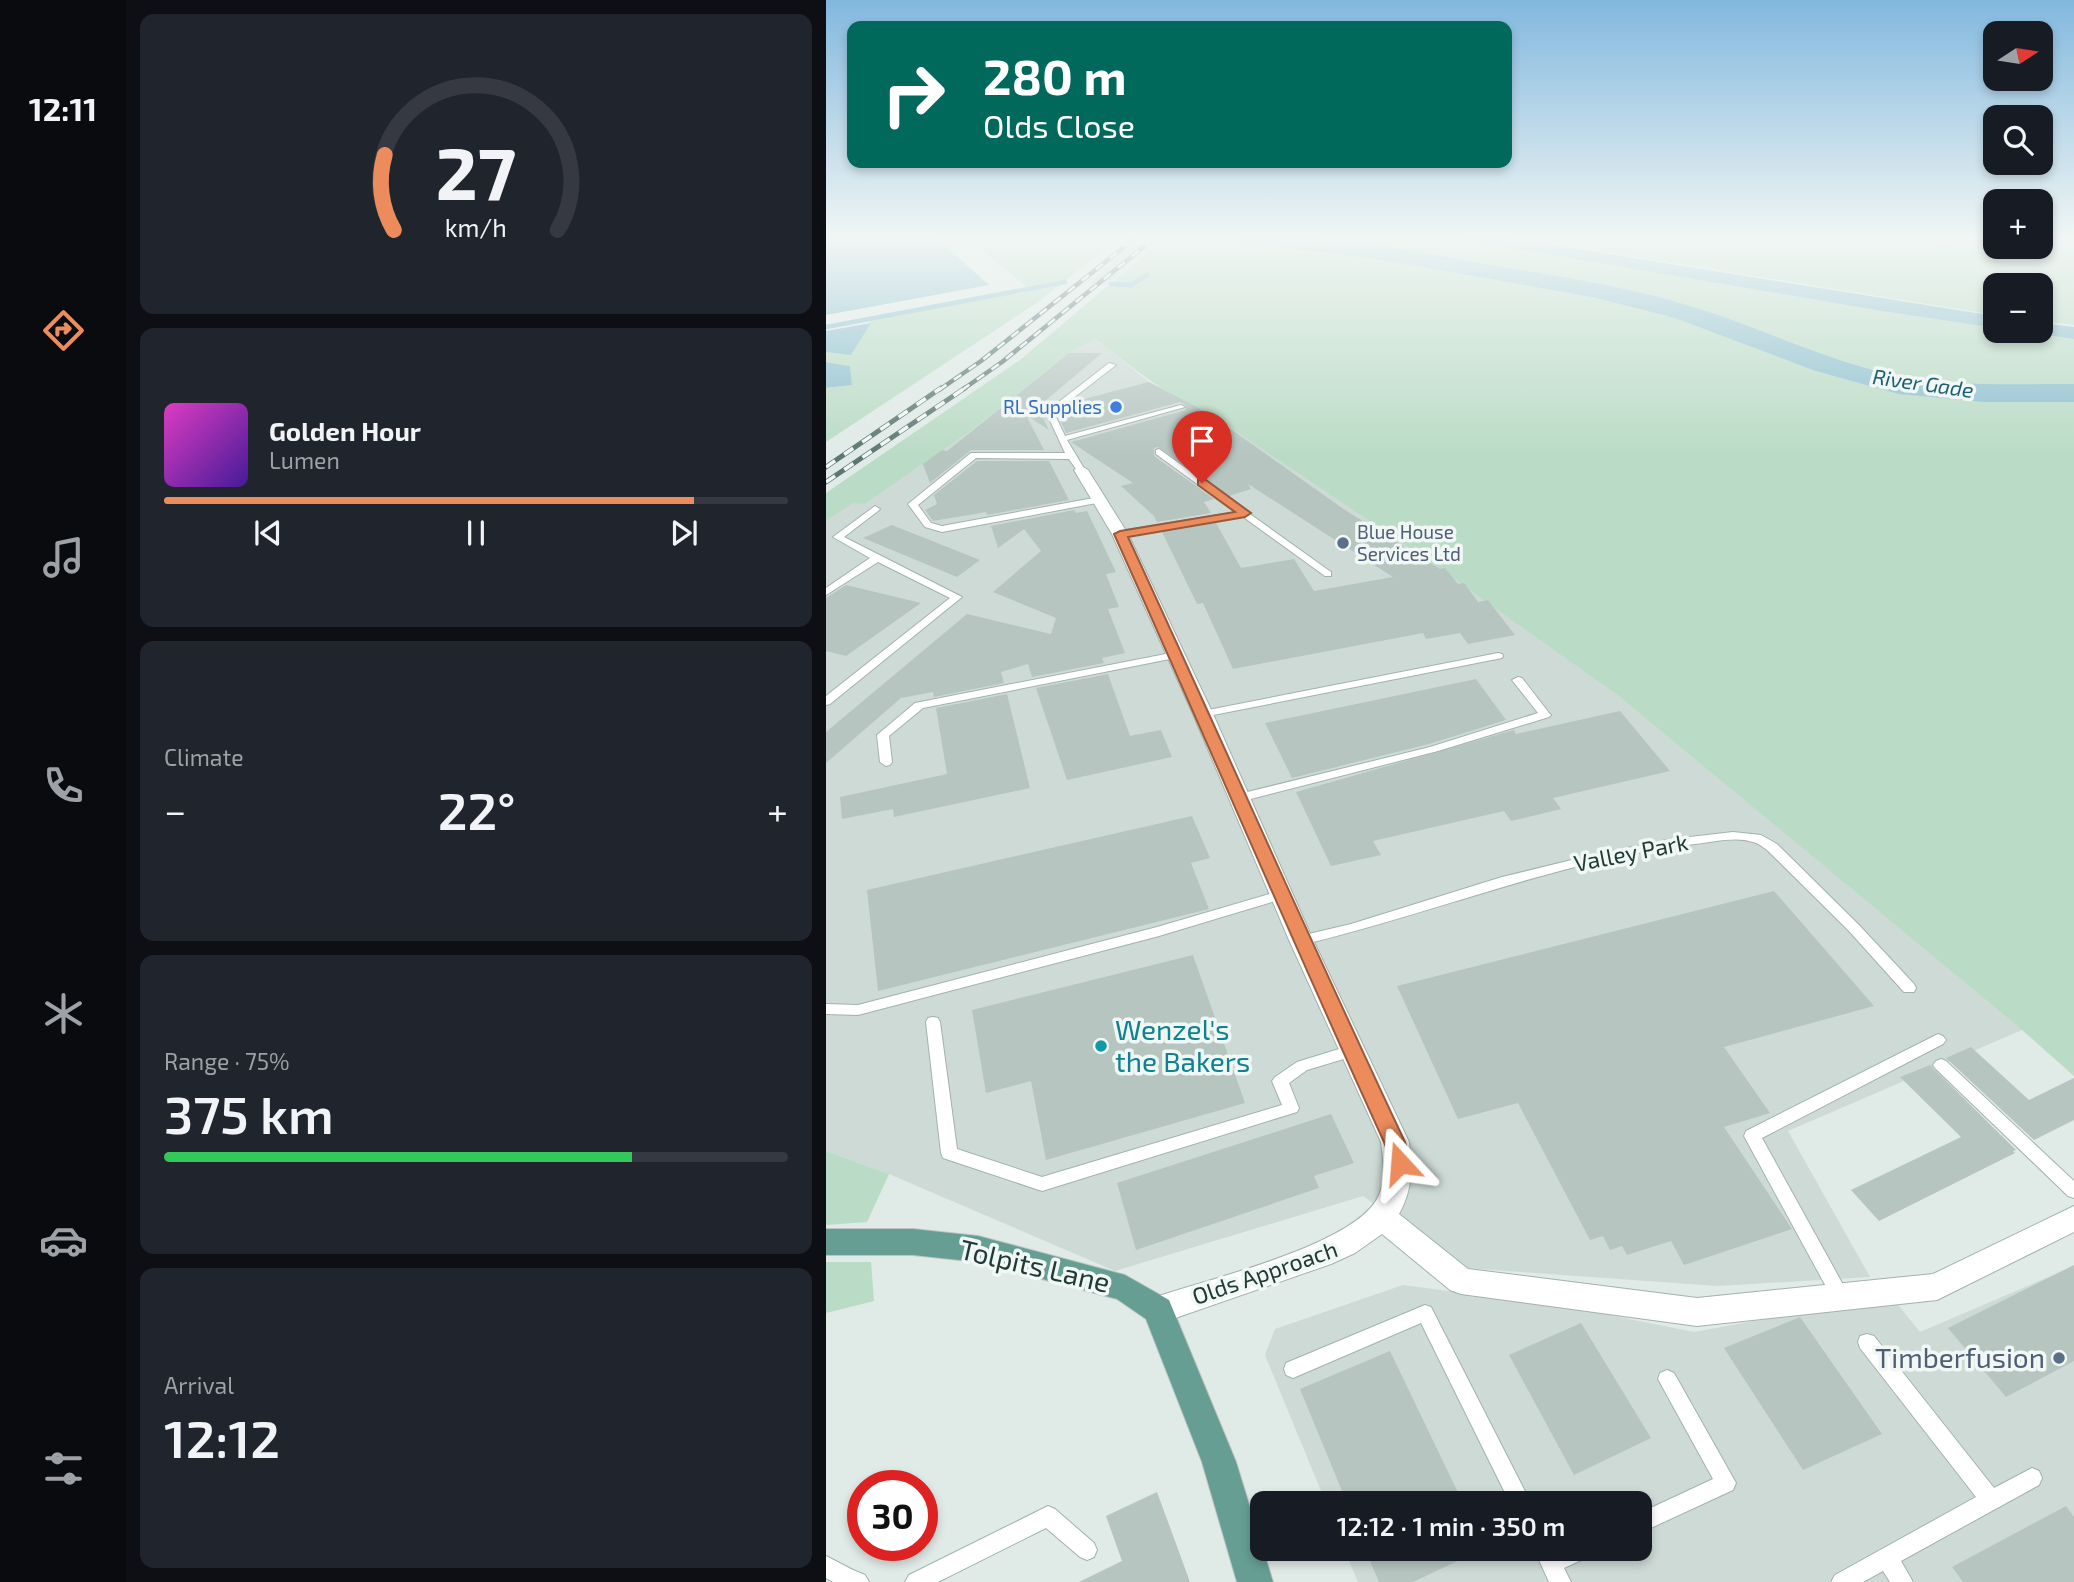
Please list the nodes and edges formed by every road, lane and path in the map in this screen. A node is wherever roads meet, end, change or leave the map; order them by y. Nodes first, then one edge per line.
1 (1112, 365) dead end
2 (1181, 407) dead end
3 (1062, 439) junction
4 (1159, 452) dead end
5 (1076, 463) junction
6 (1099, 500) junction
7 (875, 509) dead end
8 (1245, 513) junction
9 (1120, 534) junction
10 (877, 558) junction
11 (1328, 574) dead end
12 (826, 592) edge
13 (1176, 655) junction
14 (1499, 656) dead end
15 (1518, 680) dead end
16 (826, 702) edge
17 (1203, 715) junction
18 (886, 762) dead end
19 (1239, 798) junction
20 (1280, 895) junction
21 (1301, 940) junction
22 (1909, 988) dead end
23 (826, 1009) edge
24 (933, 1021) dead end
25 (1938, 1040) dead end
26 (1352, 1051) junction
27 (1941, 1065) dead end
28 (2074, 1191) edge
29 (1381, 1217) junction
30 (2074, 1218) edge
31 (826, 1242) edge
32 (1842, 1299) junction
33 (1158, 1310) junction
34 (1867, 1342) dead end
35 (1293, 1369) dead end
36 (1667, 1378) dead end
37 (2032, 1478) dead end
38 (1515, 1491) edge
39 (1991, 1500) junction
40 (1652, 1517) edge
41 (1087, 1550) dead end
42 (1887, 1559) junction
43 (826, 1566) edge
44 (858, 1582) edge
45 (916, 1582) edge
46 (1255, 1582) edge
47 (1842, 1582) edge
48 (1902, 1582) edge

1 - 3 lane
2 - 3 lane
3 - 5 lane
4 - 8 lane
5 - 6 street, Olds Approach
5 - 6 lane
6 - 9 street, Olds Approach
7 - 10 lane
8 - 9 lane
8 - 11 lane
9 - 13 street, Olds Approach
10 - 12 lane
10 - 16 lane
13 - 17 street, Olds Approach
13 - 18 lane
14 - 17 lane
15 - 19 lane
17 - 19 street, Olds Approach
19 - 20 street, Olds Approach
20 - 21 street, Olds Approach
20 - 23 lane
21 - 22 lane, Valley Park
21 - 26 street, Olds Approach
24 - 26 lane
25 - 32 lane
26 - 29 street, Olds Approach
27 - 28 lane
29 - 32 street
29 - 33 street, Olds Approach
30 - 32 street
31 - 33 main road, Tolpits Lane
33 - 46 main road
34 - 39 lane
35 - 38 lane
36 - 40 lane
37 - 39 lane
39 - 42 lane
41 - 45 lane
42 - 47 lane
42 - 48 lane
43 - 44 lane

